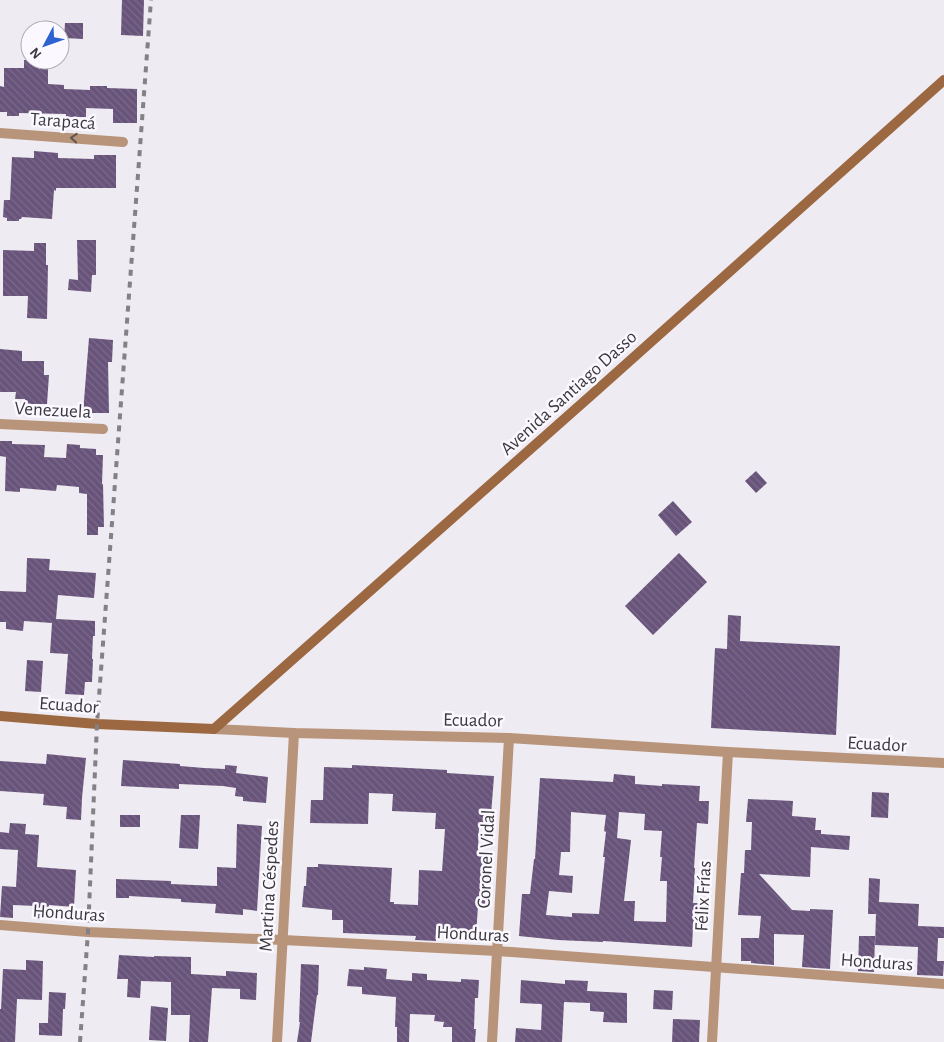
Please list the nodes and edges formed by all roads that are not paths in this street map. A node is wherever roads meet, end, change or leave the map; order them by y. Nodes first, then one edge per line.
1 (944, 80) edge
2 (0, 133) edge
3 (123, 142) dead end
4 (0, 424) edge
5 (103, 430) dead end
6 (0, 716) edge
7 (214, 729) junction
8 (294, 733) junction
9 (509, 738) junction
10 (728, 752) junction
11 (944, 763) edge
12 (0, 925) edge
13 (282, 940) junction
14 (497, 951) junction
15 (716, 967) junction
16 (944, 984) edge
17 (277, 1042) edge
18 (492, 1042) edge
19 (712, 1042) edge

1 - 7 main road, Avenida Santiago Dasso
3 -> 2 street, Tarapacá
4 - 5 street, Venezuela
6 - 7 main road, Ecuador
7 - 8 street, Ecuador
8 - 9 street, Ecuador
8 - 13 street, Martina Céspedes
9 - 10 street, Ecuador
9 - 14 street, Coronel Vidal
10 - 11 street, Ecuador
10 - 15 street, Félix Frías
12 - 13 street, Honduras
13 - 14 street, Honduras
13 - 17 street, Martina Céspedes
14 - 15 street, Honduras
14 - 18 street, Coronel Vidal
15 - 16 street, Honduras
15 - 19 street, Félix Frías

